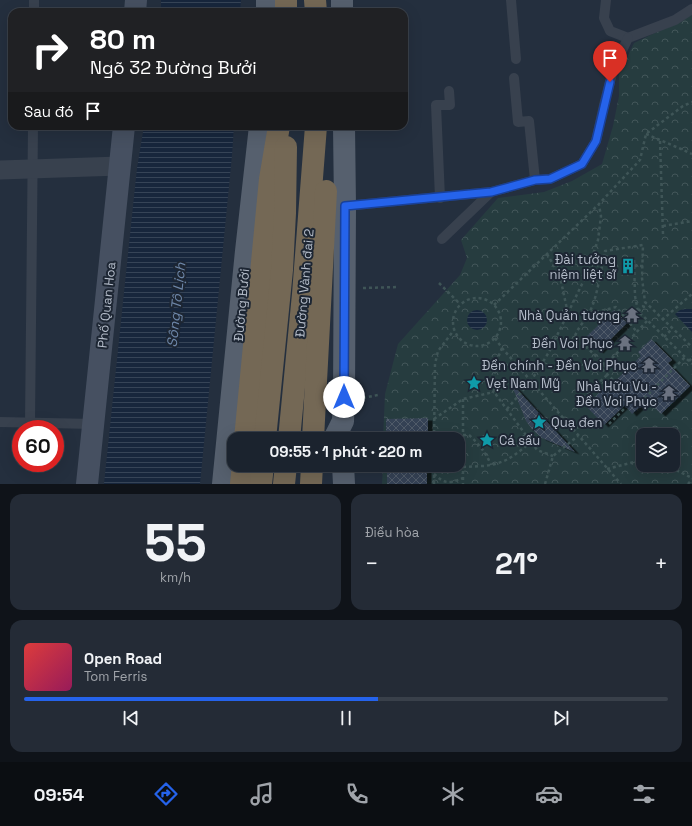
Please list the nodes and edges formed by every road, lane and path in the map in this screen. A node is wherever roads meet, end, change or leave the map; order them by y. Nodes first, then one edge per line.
1 (512, 0) edge
2 (606, 0) edge
3 (692, 9) edge
4 (628, 38) junction
5 (516, 59) dead end
6 (514, 78) dead end
7 (449, 91) dead end
8 (692, 102) edge
9 (33, 130) edge
10 (124, 130) edge
11 (260, 130) edge
12 (277, 130) edge
13 (285, 130) edge
14 (316, 130) edge
15 (323, 130) edge
16 (344, 130) edge
17 (646, 134) junction
18 (660, 141) junction
19 (692, 154) edge
20 (120, 166) junction
21 (33, 168) junction
22 (0, 170) edge
23 (535, 180) junction
24 (491, 192) junction
25 (440, 198) junction
26 (598, 205) junction
27 (345, 206) junction
28 (692, 217) edge
29 (690, 221) edge
30 (663, 226) junction
31 (663, 234) dead end
32 (442, 238) dead end
33 (547, 254) junction
34 (634, 260) dead end
35 (634, 266) junction
36 (643, 266) junction
37 (439, 283) dead end
38 (398, 287) dead end
39 (345, 288) junction
40 (692, 294) edge
41 (646, 303) junction
42 (460, 304) junction
43 (494, 305) junction
44 (638, 311) junction
45 (590, 312) junction
46 (568, 315) junction
47 (662, 320) junction
48 (647, 321) junction
49 (672, 329) junction
50 (454, 330) junction
51 (637, 332) junction
52 (495, 338) junction
53 (664, 338) junction
54 (692, 347) edge
55 (502, 348) junction
56 (685, 357) junction
57 (692, 358) edge
58 (689, 361) junction
59 (692, 364) edge
60 (605, 365) junction
61 (608, 374) junction
62 (531, 381) junction
63 (494, 392) junction
64 (583, 398) dead end
65 (462, 399) junction
66 (633, 400) junction
67 (508, 409) junction
68 (434, 419) junction
69 (30, 420) edge
70 (0, 422) edge
71 (12, 422) edge
72 (64, 424) edge
73 (94, 424) junction
74 (609, 424) dead end
75 (247, 432) edge
76 (267, 432) edge
77 (290, 432) edge
78 (313, 432) edge
79 (340, 432) edge
80 (434, 432) edge
81 (463, 432) edge
82 (465, 435) edge
83 (578, 436) junction
84 (531, 442) junction
85 (553, 456) junction
86 (636, 462) edge
87 (491, 465) junction
88 (465, 467) edge
89 (607, 469) junction
90 (242, 472) edge
91 (262, 472) edge
92 (285, 472) edge
93 (312, 472) edge
94 (317, 472) edge
95 (343, 472) edge
96 (463, 472) edge
97 (680, 472) edge
98 (434, 474) joint
99 (463, 477) junction
100 (692, 478) edge
101 (87, 484) edge
102 (223, 484) edge
103 (241, 484) edge
104 (261, 484) edge
105 (284, 484) edge
106 (311, 484) edge
107 (344, 484) edge
108 (434, 484) edge
109 (463, 484) edge
110 (545, 484) edge
111 (621, 484) edge
112 (688, 484) edge

1 - 5 lane
2 - 4 lane
3 - 4 lane
4 - 23 lane
6 - 23 lane
7 - 25 lane
8 - 17 path
9 - 21 lane
10 - 20 main road, Phố Quan Hoa
11 - 102 main road, Đường Bưởi
12 - 75 highway
13 - 76 highway, Đường Vành đai 2
14 - 77 highway, Đường Vành đai 2
15 - 78 highway
16 - 27 main road
17 - 18 path
17 - 26 path
18 - 19 path
18 - 30 path
20 - 21 street
20 - 73 main road, Phố Quan Hoa
21 - 22 street
21 - 69 lane
23 - 24 lane
24 - 25 lane
24 - 32 lane
25 - 27 lane
26 - 33 path
26 - 46 path
27 - 39 main road
28 - 29 path
29 - 30 path
30 - 31 path
33 - 43 path
33 - 46 path
34 - 35 path
35 - 36 path
35 - 44 path
36 - 41 path
36 - 45 path
37 - 42 path
38 - 39 path
39 - 79 main road
40 - 47 path
41 - 44 path
41 - 47 path
42 - 43 path
42 - 50 path
43 - 52 path
44 - 48 path
45 - 51 path
45 - 60 path
46 - 62 path
47 - 49 path
48 - 51 path
48 - 53 path
49 - 53 path
49 - 54 path
50 - 52 path
50 - 68 path
51 - 60 path
52 - 55 path
53 - 56 path
55 - 62 path
55 - 63 path
56 - 58 path
56 - 66 path
57 - 58 path
58 - 59 path
60 - 61 path
61 - 64 path
61 - 66 path
62 - 67 path
62 - 83 path
63 - 65 path
63 - 67 path
65 - 68 path
65 - 81 path
66 - 74 path
67 - 84 path
68 - 80 path
70 - 71 lane
72 - 73 lane
73 - 101 main road, Phố Quan Hoa
82 - 87 path
83 - 85 path
83 - 89 path
84 - 85 path
84 - 87 path
85 - 110 path
86 - 89 path
87 - 88 path
89 - 111 path
90 - 103 highway
91 - 104 highway
92 - 105 highway
93 - 106 highway
94 - 106 main road
95 - 107 main road
96 - 99 path
97 - 100 path
98 - 99 path
98 - 108 path
99 - 109 path
100 - 112 path

